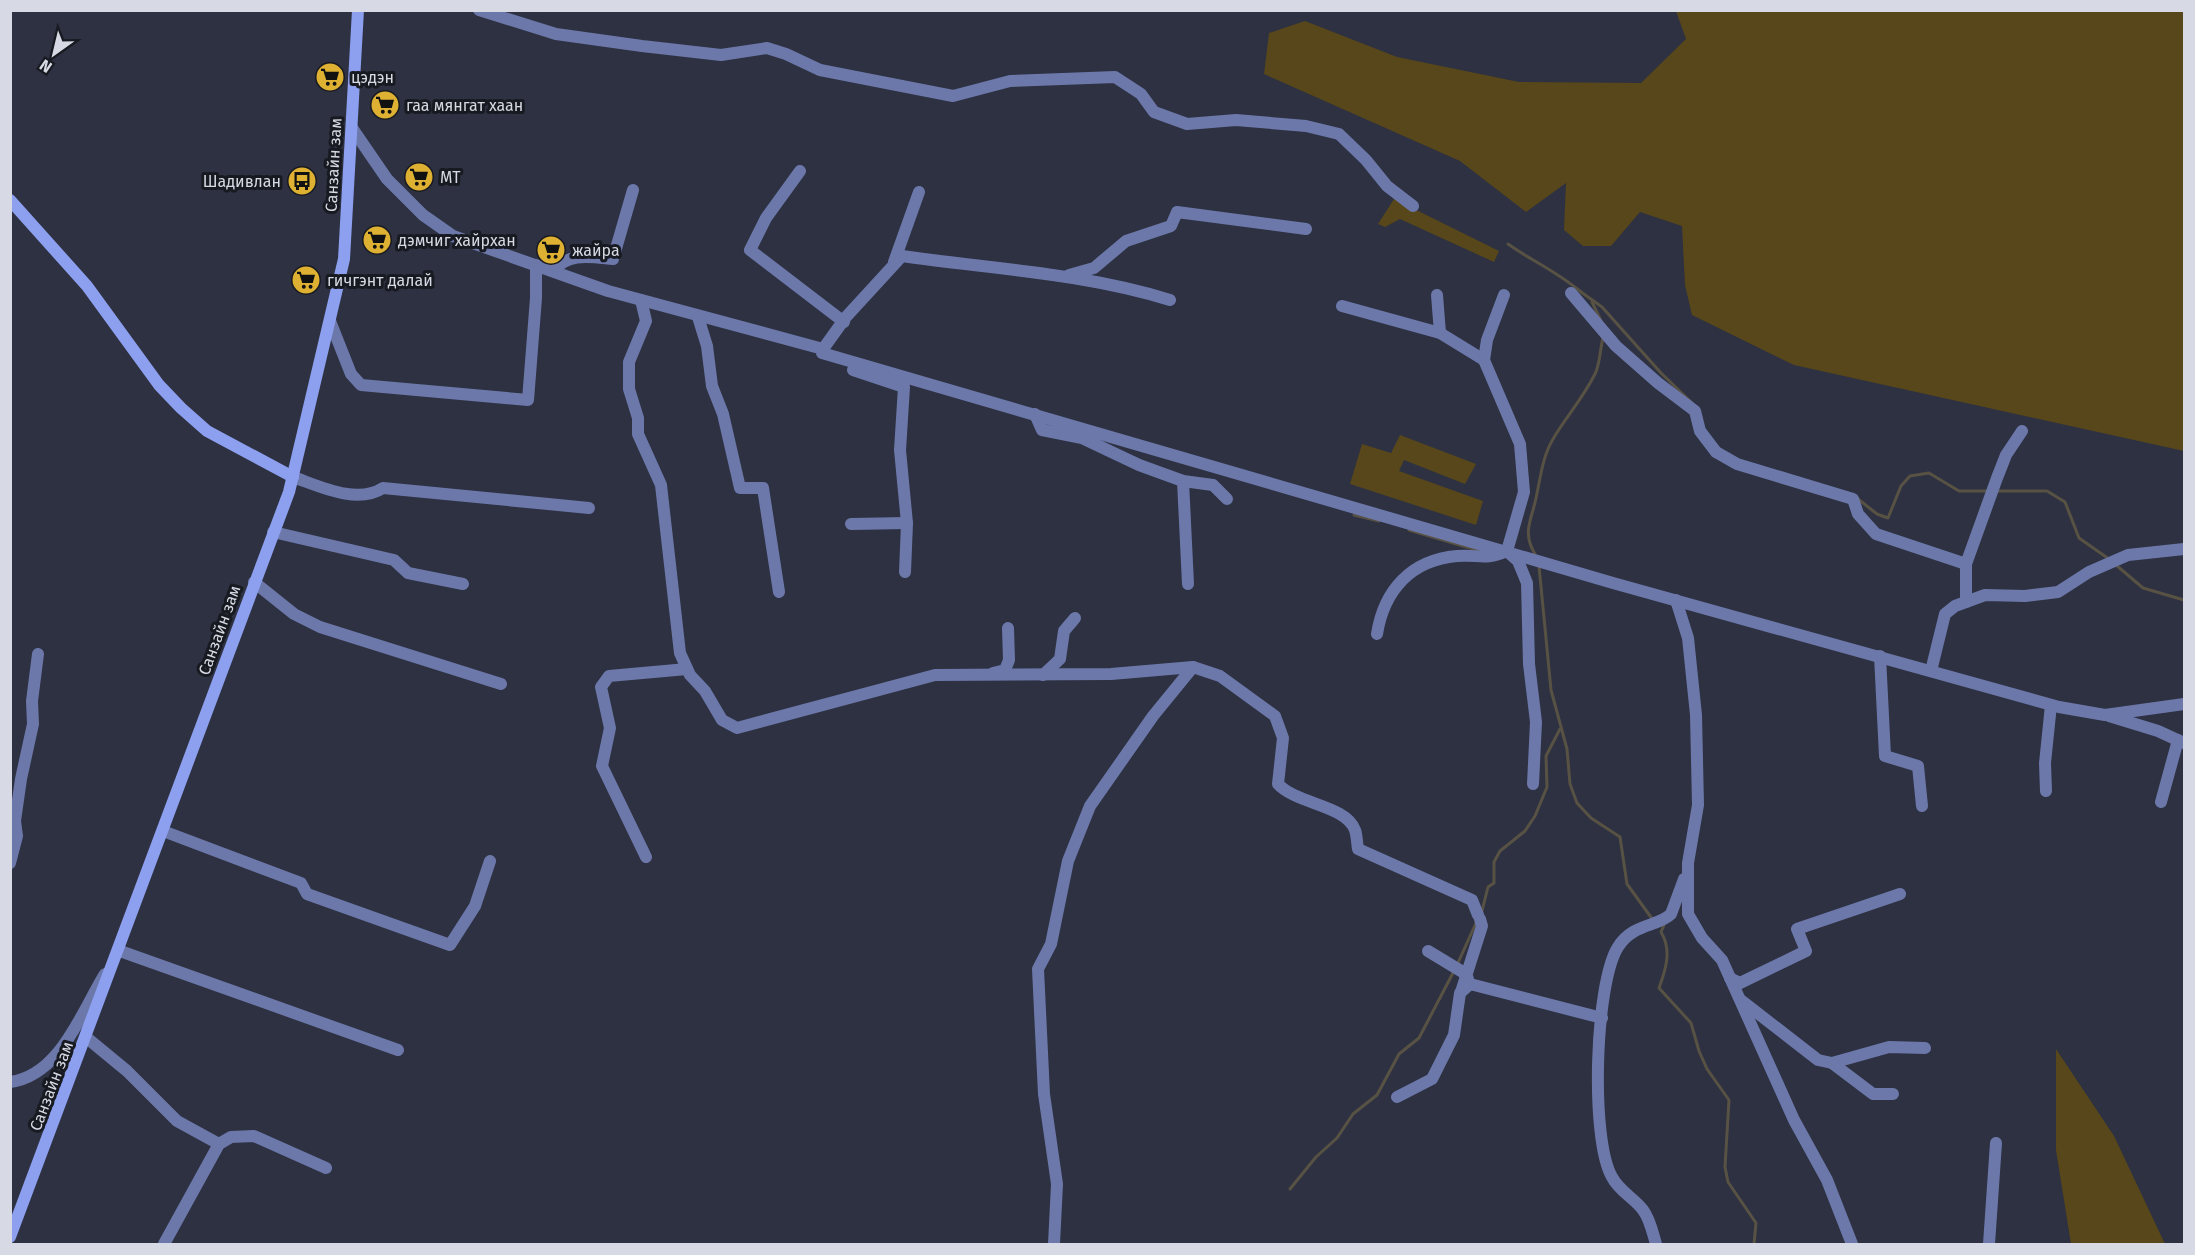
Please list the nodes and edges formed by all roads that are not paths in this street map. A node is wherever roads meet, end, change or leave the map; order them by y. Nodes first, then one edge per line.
1 (358, 10) edge
2 (479, 10) edge
3 (352, 128) junction
4 (800, 171) dead end
5 (633, 190) dead end
6 (919, 192) dead end
7 (10, 200) edge
8 (1413, 206) dead end
9 (1306, 229) dead end
10 (894, 263) junction
11 (536, 265) junction
12 (553, 271) junction
13 (1062, 276) junction
14 (1571, 293) dead end
15 (1437, 295) dead end
16 (1504, 295) dead end
17 (641, 300) junction
18 (1170, 300) dead end
19 (1342, 306) dead end
20 (698, 317) junction
21 (330, 321) junction
22 (844, 322) junction
23 (1440, 333) junction
24 (822, 351) junction
25 (1484, 360) junction
26 (1035, 414) junction
27 (2022, 431) dead end
28 (293, 477) junction
29 (1184, 481) junction
30 (1227, 500) dead end
31 (589, 508) dead end
32 (907, 523) junction
33 (851, 524) dead end
34 (273, 532) junction
35 (2184, 549) edge
36 (1507, 551) junction
37 (1966, 564) junction
38 (905, 572) dead end
39 (254, 582) junction
40 (463, 584) dead end
41 (1188, 584) dead end
42 (779, 592) dead end
43 (1676, 600) junction
44 (1966, 602) junction
45 (1075, 618) dead end
46 (1008, 628) dead end
47 (1377, 634) dead end
48 (38, 654) dead end
49 (1880, 657) junction
50 (1193, 667) junction
51 (687, 669) junction
52 (1931, 671) junction
53 (989, 675) junction
54 (1042, 675) junction
55 (501, 684) dead end
56 (2184, 704) edge
57 (2051, 705) junction
58 (2105, 715) junction
59 (2181, 742) edge
60 (1533, 784) dead end
61 (2046, 791) dead end
62 (2161, 802) dead end
63 (1922, 806) dead end
64 (164, 831) junction
65 (646, 857) dead end
66 (490, 861) dead end
67 (10, 863) edge
68 (1688, 863) junction
69 (1900, 894) dead end
70 (1428, 951) dead end
71 (118, 956) junction
72 (1730, 978) junction
73 (1465, 984) junction
74 (1739, 998) junction
75 (1602, 1018) junction
76 (87, 1038) junction
77 (1925, 1048) dead end
78 (398, 1050) dead end
79 (1832, 1063) junction
80 (10, 1082) edge
81 (1893, 1094) dead end
82 (1397, 1097) dead end
83 (1996, 1143) dead end
84 (219, 1144) junction
85 (326, 1168) dead end
86 (14, 1218) edge
87 (10, 1238) edge
88 (164, 1245) edge
89 (1054, 1245) edge
90 (1656, 1245) edge
91 (1852, 1245) edge
92 (1989, 1245) edge

1 - 3 main road, Санзайн зам
2 - 8 street
3 - 11 street
3 - 21 main road, Санзайн зам
4 - 22 street
5 - 12 street
6 - 10 street
7 - 28 main road
9 - 13 street
10 - 13 street
10 - 22 street
11 - 12 street
11 - 21 street
12 - 17 street
13 - 18 street
14 - 37 street
15 - 23 street
16 - 25 street
17 - 20 street
17 - 51 street
19 - 23 street
20 - 24 street
20 - 42 street
21 - 28 main road, Санзайн зам
22 - 24 street
23 - 25 street
24 - 26 street
24 - 32 street
25 - 36 street
26 - 29 street
26 - 36 street
27 - 37 street
28 - 31 street
28 - 34 main road, Санзайн зам
29 - 30 street
29 - 41 street
32 - 33 street
32 - 38 street
34 - 39 main road, Санзайн зам
34 - 40 street
35 - 44 street
36 - 43 street
36 - 47 street
36 - 60 street
37 - 44 street
39 - 55 street
39 - 64 main road, Санзайн зам
43 - 49 street
43 - 68 street
44 - 52 street
45 - 54 street
46 - 53 street
48 - 67 street
49 - 52 street
49 - 63 street
50 - 54 street
50 - 73 street
50 - 89 street
51 - 53 street
51 - 65 street
52 - 57 street
53 - 54 street
56 - 58 street
57 - 58 street
57 - 61 street
58 - 59 street
59 - 62 street
64 - 66 street
64 - 71 main road, Санзайн зам
68 - 72 street
68 - 75 street
69 - 72 street
70 - 73 street
71 - 76 main road, Санзайн зам
71 - 78 street
71 - 80 street
72 - 74 street
73 - 75 street
73 - 82 street
74 - 79 street
74 - 91 street
75 - 90 street
76 - 84 street
76 - 86 main road, Санзайн зам
77 - 79 street
79 - 81 street
83 - 92 street
84 - 85 street
84 - 88 street
86 - 87 main road, Санзайн зам

